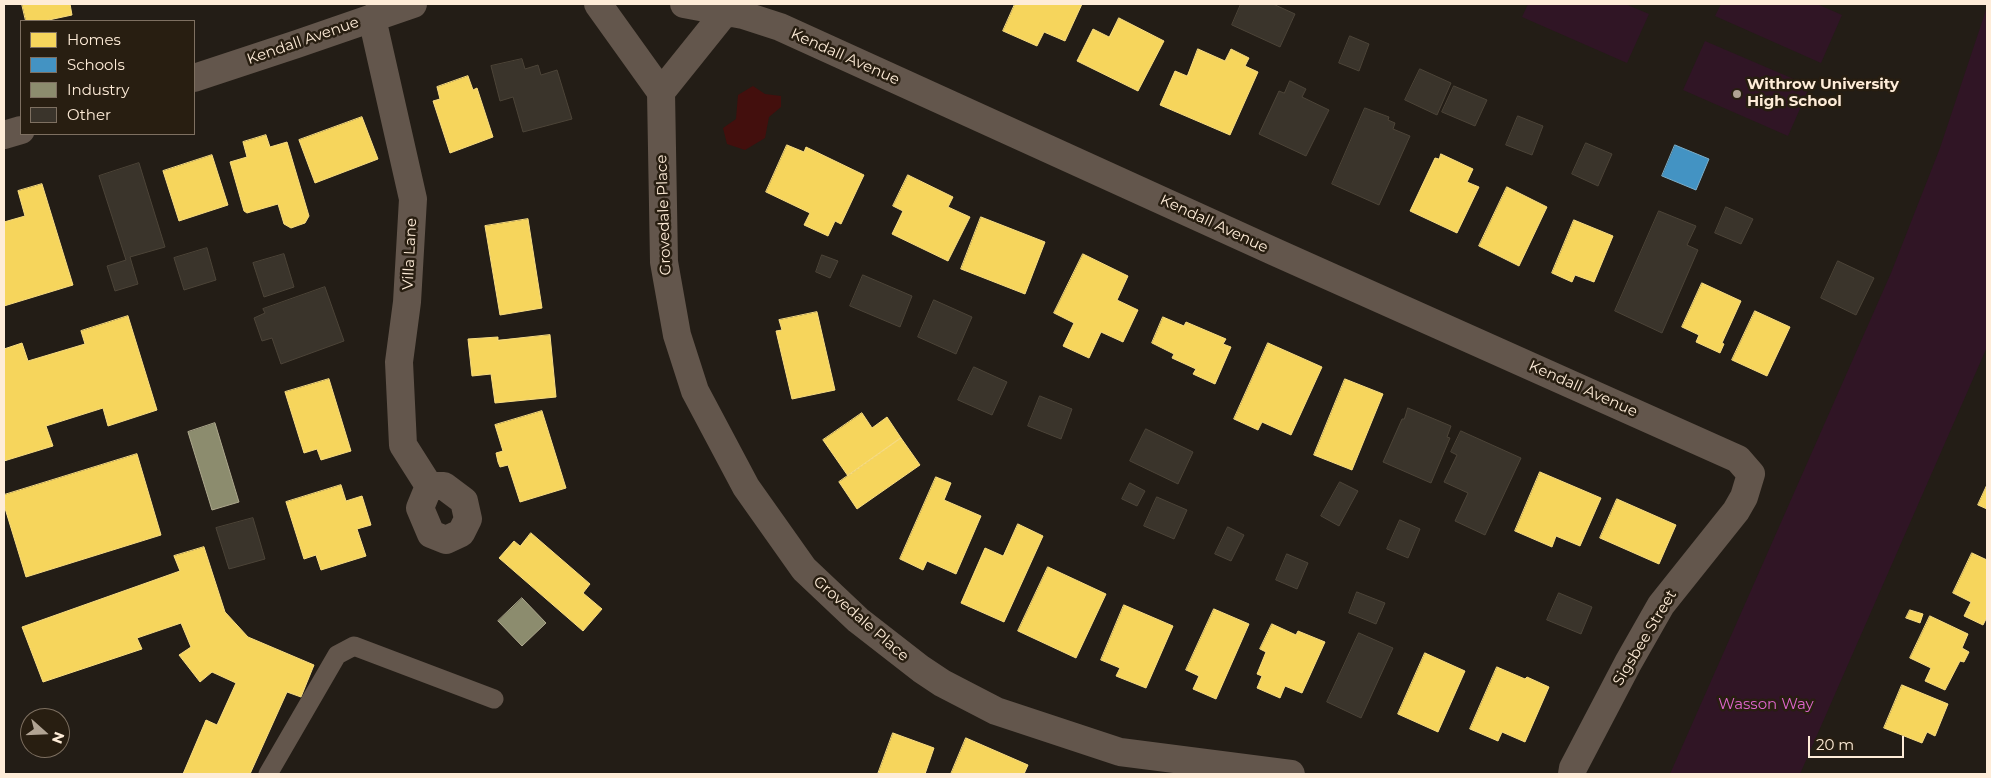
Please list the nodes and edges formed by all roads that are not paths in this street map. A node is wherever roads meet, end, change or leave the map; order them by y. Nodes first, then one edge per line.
1 (413, 4) edge
2 (598, 4) edge
3 (684, 4) edge
4 (726, 11) junction
5 (372, 18) junction
6 (195, 78) edge
7 (660, 92) junction
8 (20, 130) edge
9 (4, 135) edge
10 (1738, 459) joint
11 (429, 486) dead end
12 (494, 699) dead end
13 (268, 774) edge
14 (1291, 774) edge
15 (1572, 774) edge

1 - 5 street, Kendall Avenue
2 - 7 street
3 - 4 street, Kendall Avenue
4 - 7 street
4 - 10 street, Kendall Avenue
5 - 6 street, Kendall Avenue
5 - 11 street, Villa Lane
7 - 14 street, Grovedale Place
8 - 9 street
10 - 15 street, Sigsbee Street
12 - 13 lane

